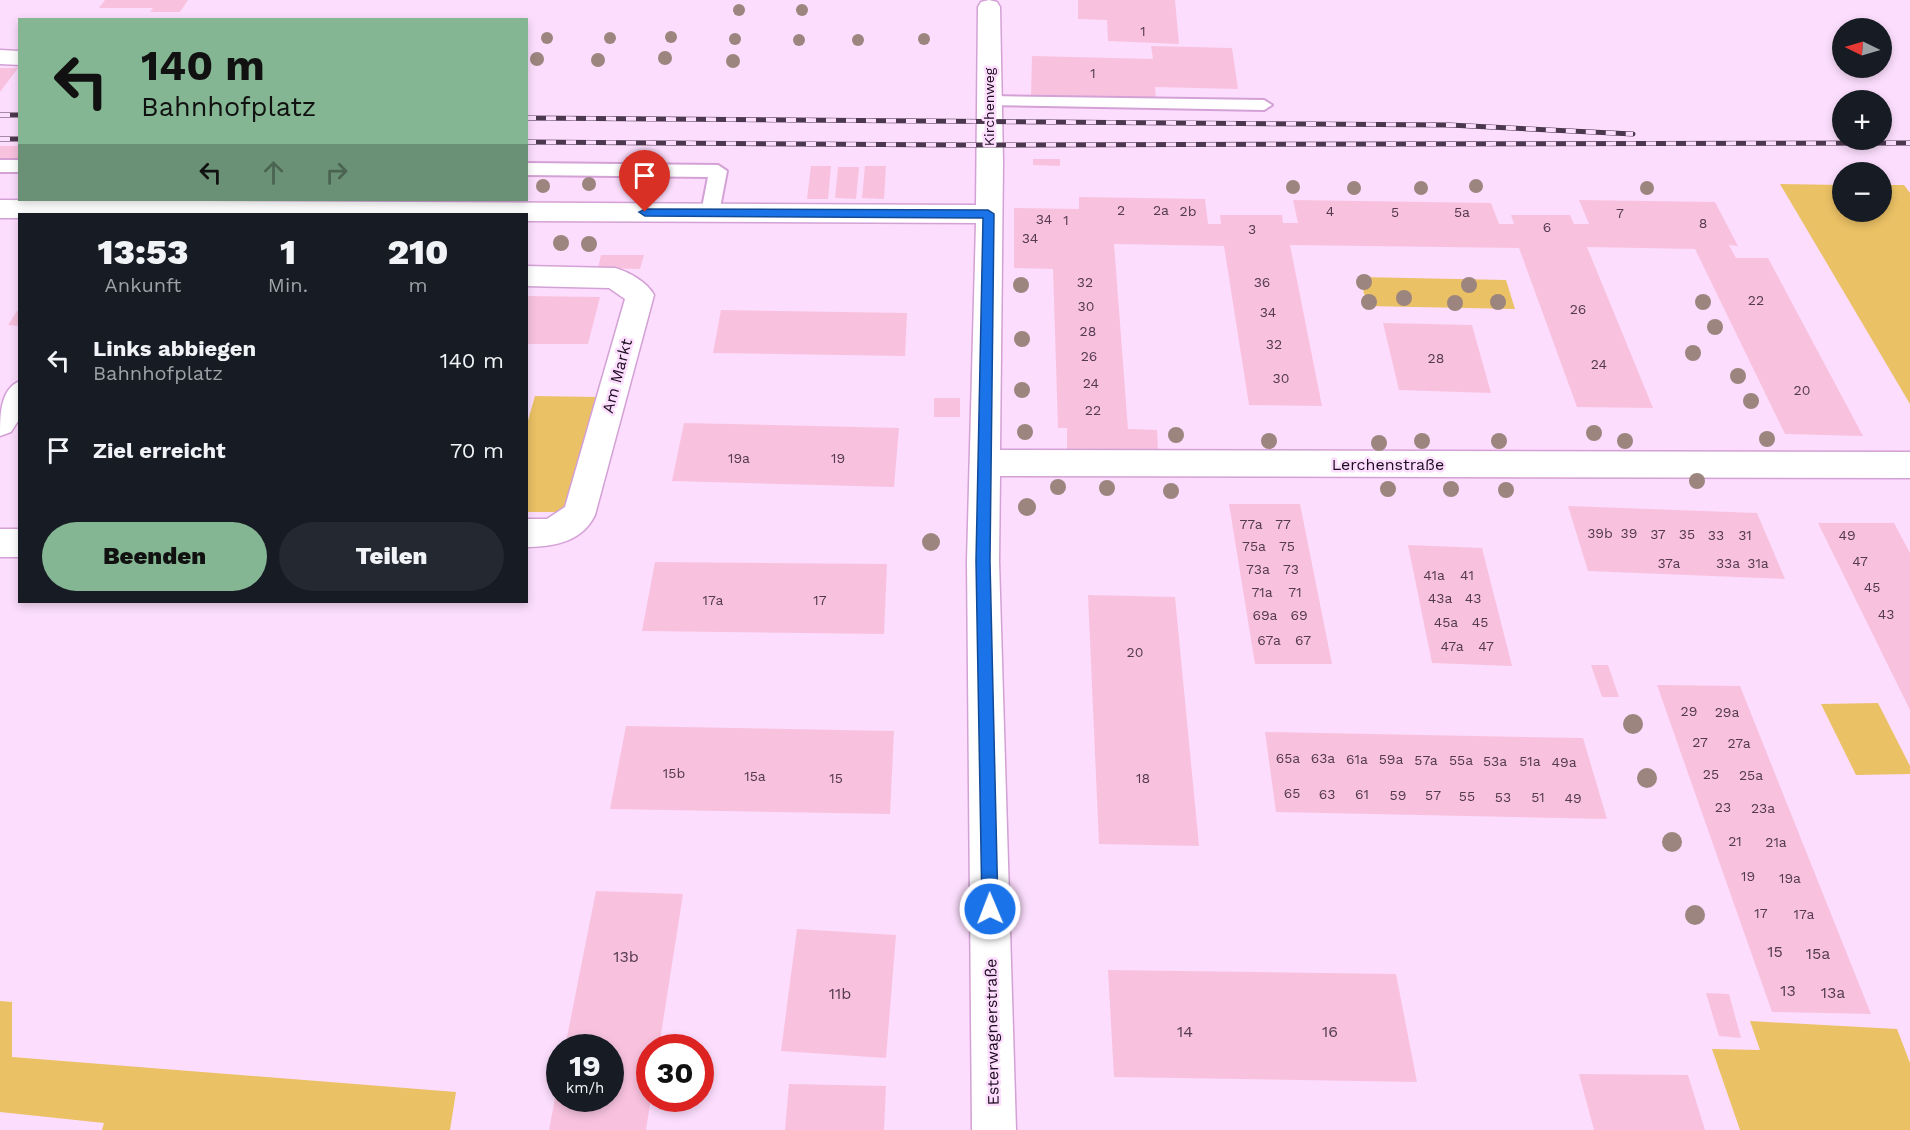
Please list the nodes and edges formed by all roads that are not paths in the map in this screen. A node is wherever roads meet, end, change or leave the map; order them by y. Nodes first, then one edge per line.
1 (989, 4) edge
2 (0, 57) edge
3 (18, 58) edge
4 (989, 101) junction
5 (1264, 105) dead end
6 (0, 166) edge
7 (18, 166) edge
8 (528, 169) edge
9 (0, 210) edge
10 (710, 213) junction
11 (988, 214) junction
12 (528, 276) edge
13 (18, 395) edge
14 (0, 424) edge
15 (985, 463) junction
16 (1910, 465) edge
17 (528, 533) edge
18 (0, 543) edge
19 (18, 543) edge
20 (994, 1130) edge

1 - 4 street, Kirchenweg
2 - 3 street
4 - 5 lane
4 - 11 street, Kirchenweg
6 - 7 lane
8 - 10 lane
9 - 10 street
10 - 11 street
11 - 15 street, Esterwagnerstraße
12 - 17 street, Am Markt
13 - 14 street
15 - 16 street, Lerchenstraße
15 - 20 street, Esterwagnerstraße
18 - 19 street

